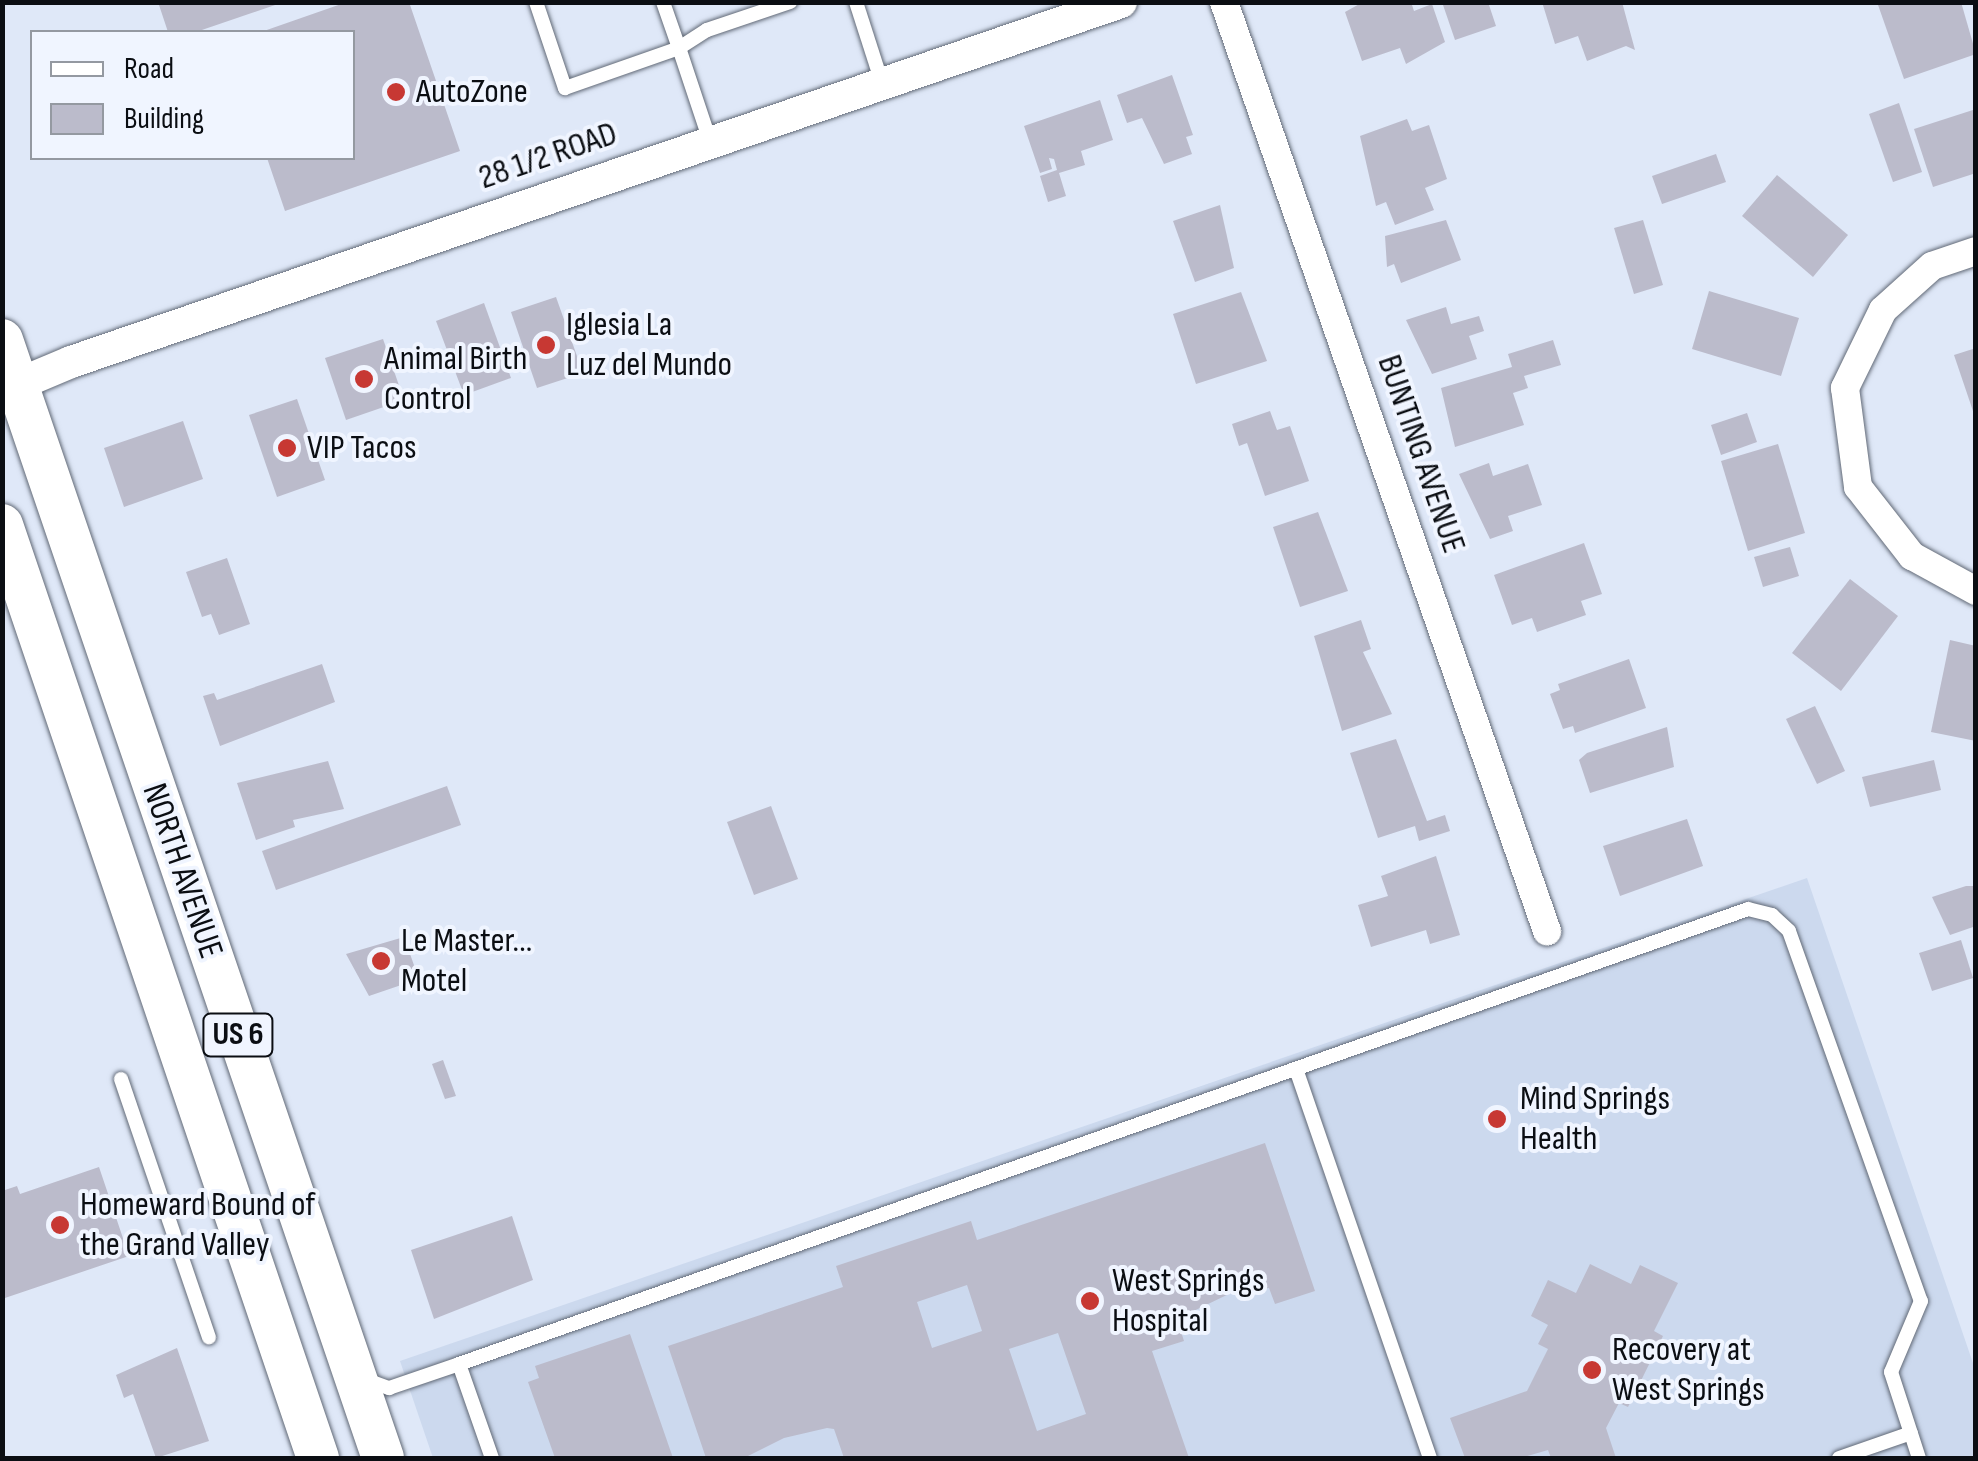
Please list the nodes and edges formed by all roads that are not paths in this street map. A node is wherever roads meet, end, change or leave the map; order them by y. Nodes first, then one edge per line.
1 (536, 2) edge
2 (663, 2) edge
3 (790, 2) edge
4 (856, 2) edge
5 (1121, 2) edge
6 (1224, 2) edge
7 (679, 48) junction
8 (882, 84) junction
9 (711, 143) junction
10 (1976, 251) edge
11 (2, 340) edge
12 (10, 388) edge
13 (2, 526) edge
14 (1976, 591) edge
15 (42, 643) junction
16 (1547, 930) dead end
17 (141, 934) junction
18 (206, 942) junction
19 (1296, 1069) junction
20 (120, 1079) dead end
21 (280, 1159) junction
22 (209, 1337) dead end
23 (280, 1348) junction
24 (460, 1364) junction
25 (354, 1375) junction
26 (1911, 1433) junction
27 (318, 1458) edge
28 (383, 1458) edge
29 (492, 1458) edge
30 (1430, 1458) edge
31 (1839, 1458) edge
32 (1920, 1458) edge

1 - 7 lane
2 - 7 lane
3 - 7 lane
4 - 8 lane
5 - 8 street, 28 1/2 ROAD
6 - 16 street, BUNTING AVENUE
7 - 9 lane
8 - 9 street, 28 1/2 ROAD
9 - 12 street, 28 1/2 ROAD
10 - 14 street
11 - 12 main road, NORTH AVENUE / US 6
12 - 18 main road, NORTH AVENUE / US 6
13 - 15 main road, NORTH AVENUE / US 6
15 - 17 main road, NORTH AVENUE / US 6
15 - 18 main road
17 - 21 main road
17 - 23 main road, NORTH AVENUE / US 6
18 - 21 main road, NORTH AVENUE / US 6
19 - 24 lane
19 - 26 lane
19 - 30 lane
20 - 22 lane
21 - 25 main road, NORTH AVENUE / US 6
23 - 25 main road
23 - 27 main road, NORTH AVENUE / US 6
24 - 25 lane
24 - 29 lane
25 - 28 main road, NORTH AVENUE / US 6
26 - 31 lane
26 - 32 lane

